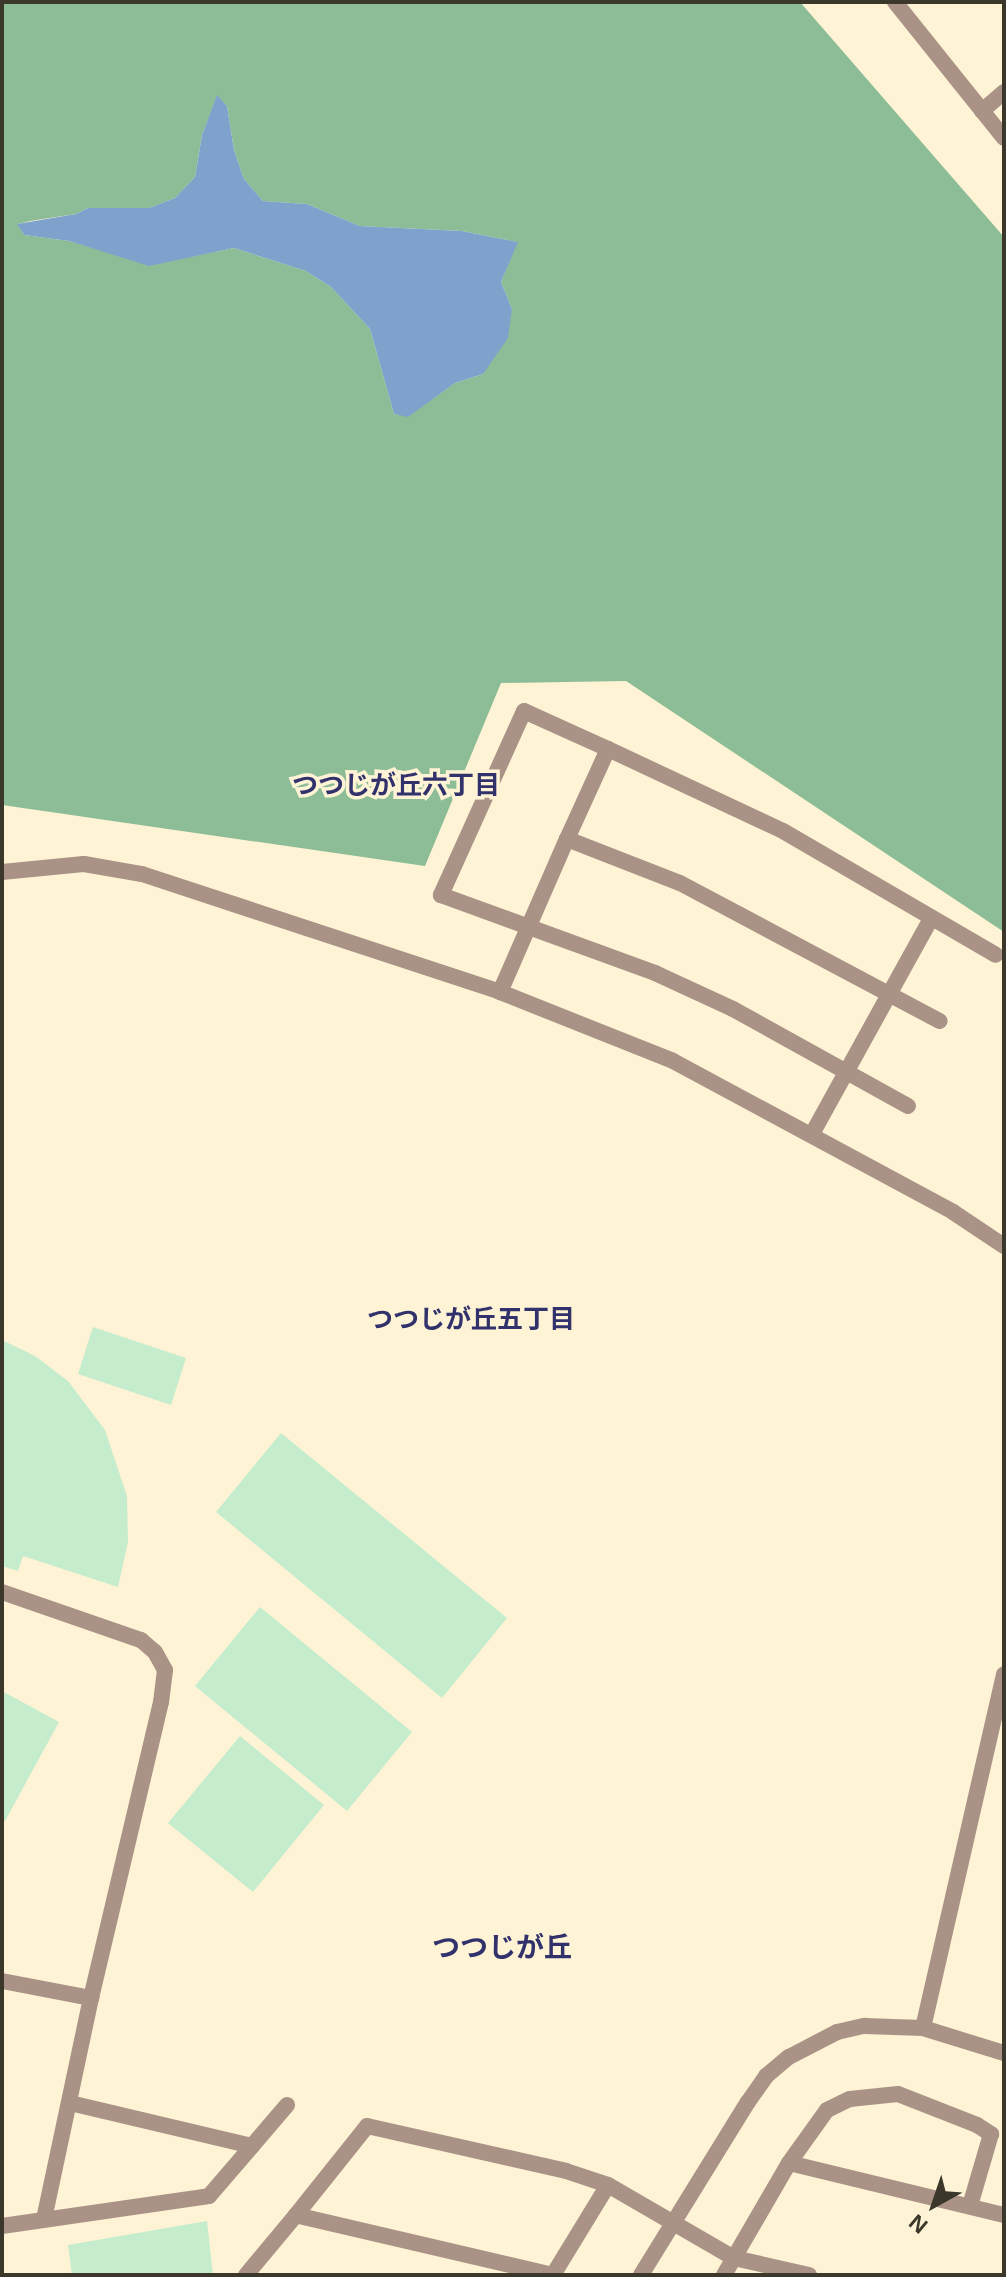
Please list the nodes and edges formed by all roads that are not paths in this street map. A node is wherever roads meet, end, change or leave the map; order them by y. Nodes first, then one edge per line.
1 (895, 2) edge
2 (1004, 92) edge
3 (982, 111) junction
4 (1004, 138) edge
5 (608, 749) junction
6 (567, 839) junction
7 (2, 872) edge
8 (931, 918) junction
9 (529, 927) junction
10 (996, 955) dead end
11 (500, 992) junction
12 (890, 993) junction
13 (940, 1021) dead end
14 (847, 1071) junction
15 (908, 1106) dead end
16 (812, 1134) junction
17 (1004, 1246) edge
18 (2, 1592) edge
19 (1004, 1674) edge
20 (2, 1981) edge
21 (91, 1998) junction
22 (923, 2028) junction
23 (1004, 2053) edge
24 (70, 2103) junction
25 (287, 2105) dead end
26 (252, 2146) junction
27 (789, 2163) junction
28 (608, 2185) junction
29 (970, 2206) junction
30 (296, 2215) junction
31 (1004, 2215) edge
32 (44, 2219) junction
33 (673, 2222) junction
34 (2, 2226) edge
35 (734, 2258) junction
36 (246, 2275) edge
37 (553, 2275) edge
38 (641, 2275) edge
39 (724, 2275) edge
40 (809, 2275) edge

1 - 3 street
2 - 3 street
3 - 4 street
5 - 6 street
5 - 8 street
5 - 9 street
6 - 9 street
6 - 12 street
7 - 11 street
8 - 10 street
8 - 12 street
9 - 11 street
9 - 14 street
11 - 16 street
12 - 13 street
12 - 14 street
14 - 15 street
14 - 16 street
16 - 17 street
18 - 21 street
19 - 22 street
20 - 21 street
21 - 24 street
22 - 23 street
22 - 33 street
24 - 26 street
24 - 32 street
25 - 26 street
26 - 32 street
27 - 29 street
27 - 29 street
27 - 35 street
28 - 30 street
28 - 33 street
28 - 37 street
29 - 31 street
30 - 36 street
30 - 37 street
32 - 34 street
33 - 35 street
33 - 38 street
35 - 39 street
35 - 40 street

